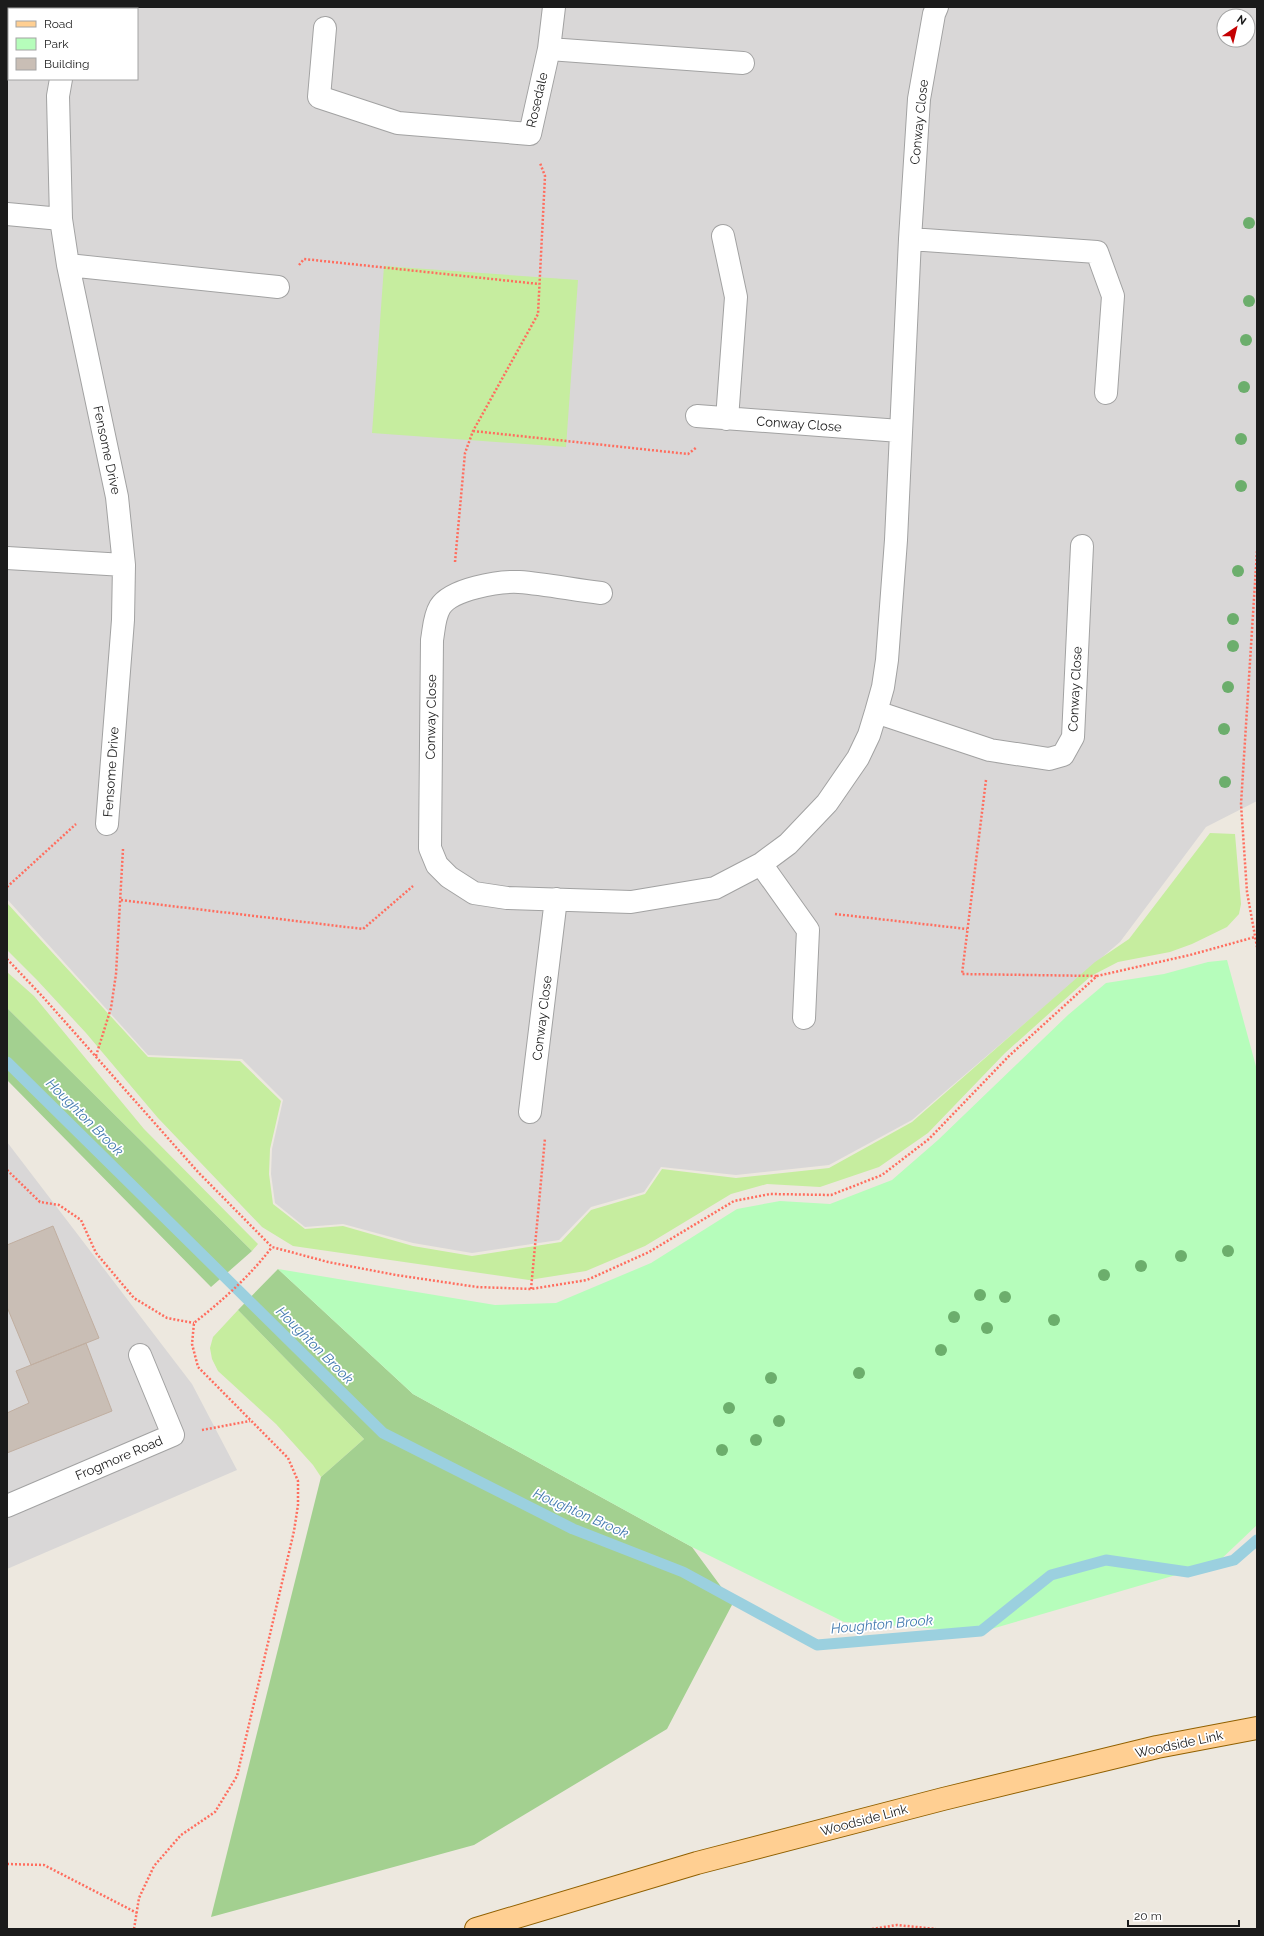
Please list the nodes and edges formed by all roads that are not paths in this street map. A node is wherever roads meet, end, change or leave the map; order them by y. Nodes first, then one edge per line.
1 (554, 7) edge
2 (938, 7) edge
3 (325, 28) dead end
4 (549, 49) junction
5 (743, 63) dead end
6 (61, 80) edge
7 (7, 214) edge
8 (61, 219) junction
9 (723, 236) dead end
10 (910, 239) junction
11 (68, 265) junction
12 (278, 287) road end
13 (1106, 393) dead end
14 (697, 416) dead end
15 (727, 419) junction
16 (900, 431) junction
17 (1082, 546) dead end
18 (7, 558) edge
19 (124, 565) junction
20 (602, 593) dead end
21 (876, 712) junction
22 (107, 824) road end
23 (761, 864) junction
24 (556, 899) junction
25 (804, 1018) dead end
26 (530, 1112) road end
27 (140, 1355) dead end
28 (7, 1506) edge
29 (1257, 1728) edge
30 (476, 1929) edge

1 - 4 street, Rosedale
2 - 10 street, Conway Close
3 - 4 street, Rosedale
4 - 5 street
6 - 8 street, Fensome Drive
7 - 8 street
8 - 11 street, Fensome Drive
9 - 15 street
10 - 13 street
10 - 16 street, Conway Close
11 - 12 street
11 - 19 street, Fensome Drive
14 - 15 street, Conway Close
15 - 16 street, Conway Close
16 - 21 street, Conway Close
17 - 21 street, Conway Close
18 - 19 street
19 - 22 street, Fensome Drive
20 - 24 street, Conway Close
21 - 23 street, Conway Close
23 - 24 street, Conway Close
23 - 25 street
24 - 26 street, Conway Close
27 - 28 street, Frogmore Road
29 - 30 main road, Woodside Link

